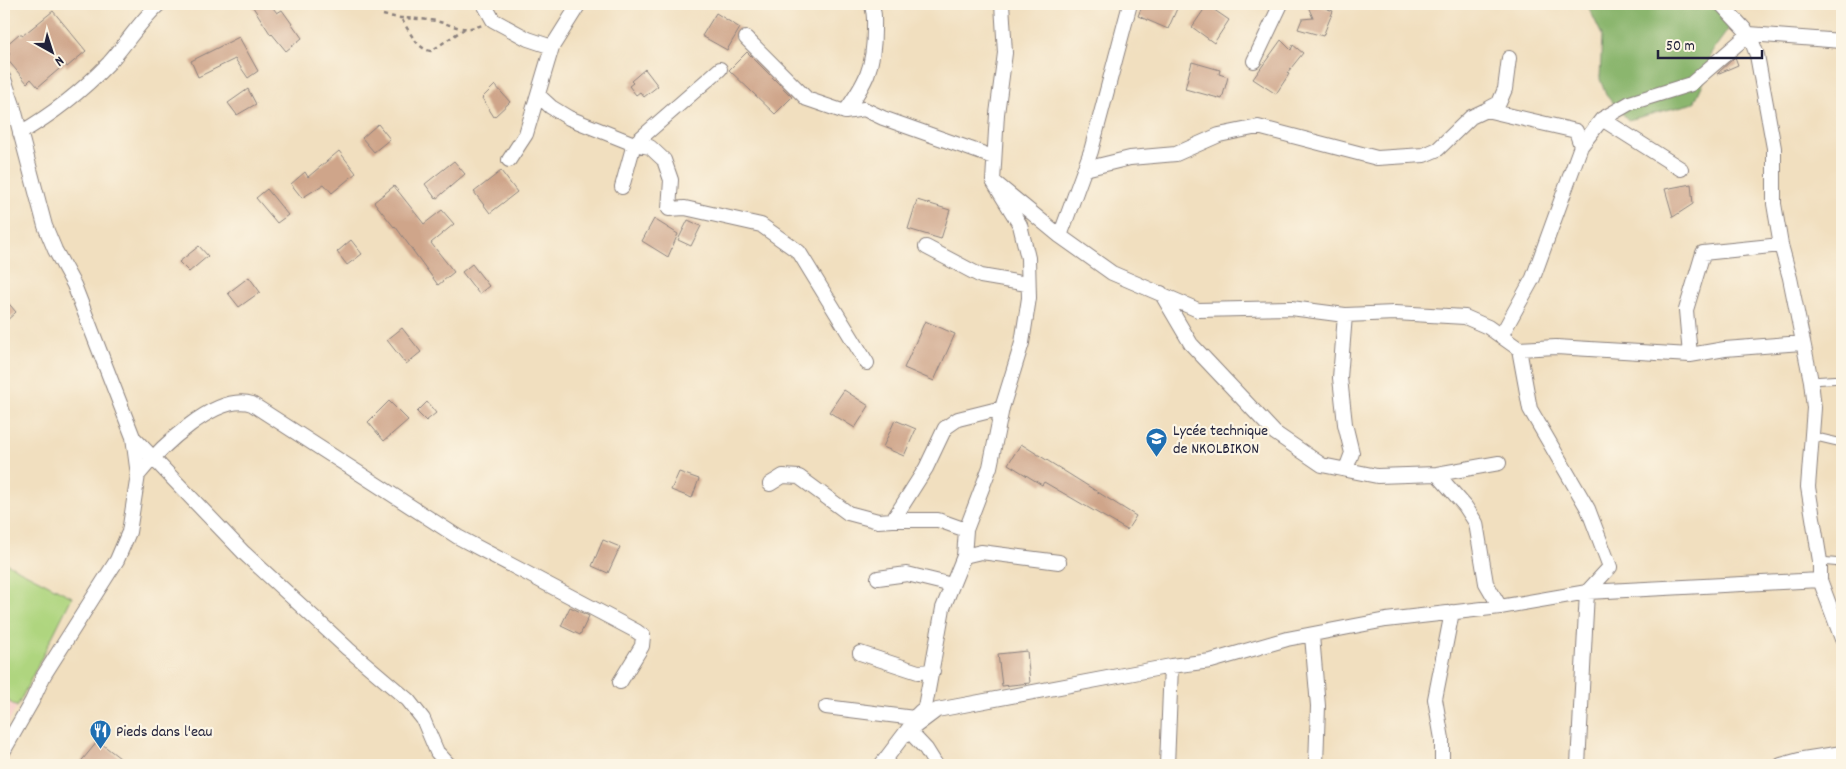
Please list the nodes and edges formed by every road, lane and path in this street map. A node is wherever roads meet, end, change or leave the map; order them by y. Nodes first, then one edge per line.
1 (159, 4) edge
2 (484, 4) edge
3 (580, 4) edge
4 (871, 4) edge
5 (1002, 4) edge
6 (1130, 4) edge
7 (1281, 4) edge
8 (1721, 4) edge
9 (383, 15) dead end
10 (402, 20) junction
11 (493, 20) junction
12 (464, 29) junction
13 (1749, 34) junction
14 (746, 38) dead end
15 (1842, 41) edge
16 (552, 47) junction
17 (1509, 58) dead end
18 (1254, 61) dead end
19 (720, 68) dead end
20 (4, 79) edge
21 (539, 96) junction
22 (8, 108) edge
23 (1486, 110) junction
24 (845, 112) junction
25 (1602, 120) junction
26 (20, 133) junction
27 (634, 144) junction
28 (1581, 146) junction
29 (993, 156) junction
30 (509, 160) dead end
31 (1085, 169) junction
32 (1681, 169) dead end
33 (993, 182) junction
34 (622, 187) dead end
35 (1060, 236) junction
36 (1781, 245) junction
37 (926, 247) dead end
38 (1027, 284) junction
39 (1161, 293) junction
40 (1345, 315) junction
41 (1501, 336) junction
42 (1802, 343) junction
43 (1519, 349) junction
44 (1690, 355) junction
45 (867, 363) dead end
46 (1842, 379) edge
47 (1810, 381) junction
48 (1002, 408) junction
49 (1812, 436) junction
50 (133, 437) junction
51 (1842, 443) edge
52 (152, 457) junction
53 (1498, 463) dead end
54 (1346, 470) junction
55 (1437, 474) junction
56 (138, 475) junction
57 (770, 484) dead end
58 (892, 520) junction
59 (966, 530) junction
60 (964, 556) junction
61 (1820, 561) junction
62 (1059, 562) dead end
63 (1842, 562) edge
64 (878, 578) dead end
65 (1820, 580) junction
66 (952, 585) junction
67 (1586, 592) junction
68 (1500, 607) junction
69 (1452, 612) junction
70 (1312, 636) junction
71 (1842, 639) edge
72 (860, 653) dead end
73 (1171, 666) junction
74 (933, 670) junction
75 (620, 682) dead end
76 (826, 707) dead end
77 (925, 708) junction
78 (909, 731) junction
79 (4, 750) edge
80 (1842, 753) edge
81 (449, 765) edge
82 (881, 765) edge
83 (936, 765) edge
84 (1167, 765) edge
85 (1316, 765) edge
86 (1442, 765) edge
87 (1578, 765) edge
88 (1781, 765) edge

1 - 26 street
2 - 11 street
3 - 16 street
4 - 24 street
5 - 29 street
6 - 31 street
7 - 18 street
8 - 13 street
9 - 10 path
10 - 12 path
10 - 12 path
11 - 12 path
11 - 16 street
13 - 15 street
13 - 25 street
13 - 36 street
14 - 24 street
16 - 21 street
17 - 23 street
19 - 27 street
20 - 22 street
21 - 27 street
21 - 30 street
22 - 26 street
23 - 28 street
23 - 31 street
24 - 29 street
25 - 28 street
25 - 32 street
26 - 50 street
27 - 34 street
27 - 45 street
28 - 41 street
29 - 33 street
31 - 35 street
33 - 35 street
33 - 38 street
35 - 39 street
36 - 42 street
36 - 44 street
37 - 38 street
38 - 48 street
39 - 40 street
39 - 54 street
40 - 41 street
40 - 54 street
41 - 43 street
42 - 44 street
42 - 47 street
43 - 44 street
43 - 67 street
46 - 47 lane
47 - 49 street
48 - 58 street
48 - 59 street
49 - 51 lane
49 - 61 street
50 - 52 street
50 - 56 street
52 - 56 street
52 - 75 street
52 - 81 street
53 - 55 street
54 - 55 street
55 - 68 street
56 - 79 street
57 - 58 street
58 - 59 street
59 - 60 street
60 - 62 street
60 - 66 street
61 - 63 lane
61 - 65 street
64 - 66 street
65 - 67 street
65 - 71 street
66 - 74 street
67 - 68 street
67 - 87 street
68 - 69 street
69 - 70 street
69 - 86 street
70 - 73 street
70 - 85 street
72 - 74 street
73 - 78 street
73 - 84 street
74 - 77 street
76 - 77 street
77 - 78 street
78 - 82 street
78 - 83 street
80 - 88 street

